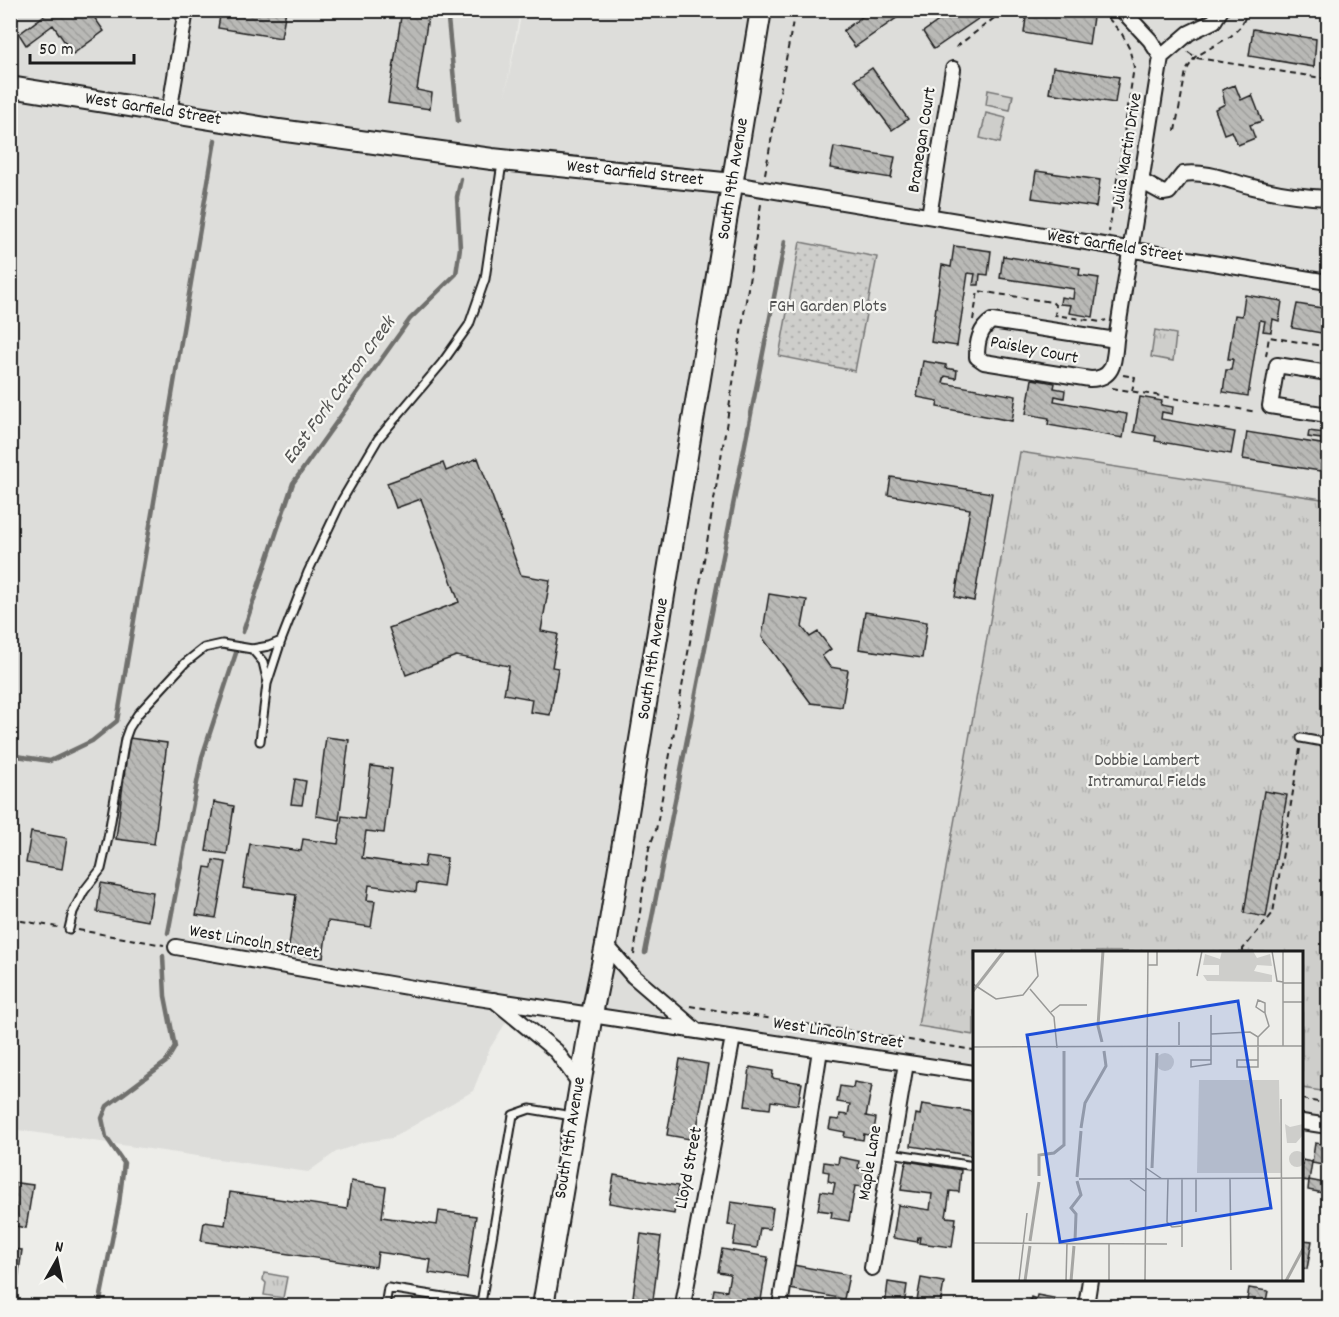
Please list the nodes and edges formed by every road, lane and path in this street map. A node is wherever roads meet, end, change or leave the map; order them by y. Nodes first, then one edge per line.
1 (186, 10) edge
2 (761, 10) edge
3 (795, 10) edge
4 (1002, 10) edge
5 (1101, 10) edge
6 (1122, 10) edge
7 (1221, 10) edge
8 (1249, 10) edge
9 (1176, 43) junction
10 (956, 47) dead end
11 (1161, 57) junction
12 (1195, 57) junction
13 (952, 69) dead end
14 (1329, 79) edge
15 (10, 87) edge
16 (169, 113) junction
17 (1175, 131) dead end
18 (502, 160) junction
19 (1141, 181) junction
20 (733, 184) junction
21 (763, 189) junction
22 (1329, 198) edge
23 (929, 216) junction
24 (1131, 244) junction
25 (1329, 282) edge
26 (1116, 340) junction
27 (1109, 373) junction
28 (1329, 373) edge
29 (1132, 392) dead end
30 (1329, 415) edge
31 (281, 641) junction
32 (252, 650) junction
33 (267, 684) junction
34 (1301, 738) joint
35 (260, 741) dead end
36 (1329, 743) edge
37 (10, 919) edge
38 (69, 929) junction
39 (606, 945) junction
40 (176, 947) joint
41 (1243, 951) edge
42 (635, 958) dead end
43 (493, 999) junction
44 (690, 1006) dead end
45 (592, 1014) junction
46 (697, 1031) junction
47 (732, 1036) junction
48 (820, 1050) junction
49 (973, 1050) edge
50 (906, 1063) junction
51 (973, 1073) edge
52 (580, 1084) junction
53 (1303, 1100) edge
54 (1329, 1104) edge
55 (574, 1117) junction
56 (1303, 1122) edge
57 (1329, 1126) edge
58 (891, 1153) junction
59 (973, 1166) edge
60 (872, 1268) dead end
61 (1090, 1281) edge
62 (385, 1306) edge
63 (543, 1306) edge
64 (684, 1306) edge
65 (780, 1306) edge
66 (1086, 1306) edge

1 - 16 street
2 - 20 main road, South 19th Avenue
3 - 21 path
4 - 10 path
5 - 24 path
6 - 11 street
7 - 9 street
8 - 12 path
9 - 11 street
9 - 12 path
11 - 19 street, Julia Martin Drive
12 - 14 path
12 - 17 path
13 - 23 street, Branegan Court
15 - 16 main road, West Garfield Street
16 - 18 main road, West Garfield Street
18 - 20 main road, West Garfield Street
18 - 31 lane
19 - 22 street
19 - 24 street, Julia Martin Drive
20 - 21 street, West Garfield Street
20 - 39 main road, South 19th Avenue
21 - 23 street, West Garfield Street
21 - 42 path
23 - 24 street, West Garfield Street
24 - 25 street, West Garfield Street
24 - 26 street
26 - 27 street
26 - 27 street, Paisley Court
27 - 29 path
28 - 30 street
31 - 32 lane
31 - 33 lane
32 - 33 lane
32 - 38 lane
33 - 35 lane
34 - 36 lane
34 - 41 path
37 - 38 path, West Lincoln Street
38 - 40 path, West Lincoln Street
39 - 45 main road, South 19th Avenue
39 - 46 street
40 - 43 street, West Lincoln Street
43 - 45 street, West Lincoln Street
43 - 52 street
44 - 49 path
45 - 46 street, West Lincoln Street
45 - 52 main road, South 19th Avenue
46 - 47 street, West Lincoln Street
47 - 48 street, West Lincoln Street
47 - 64 street, Lloyd Street
48 - 50 street, West Lincoln Street
48 - 65 street
50 - 51 street, West Lincoln Street
50 - 58 street, Maple Lane
52 - 55 main road, South 19th Avenue
53 - 54 path
55 - 62 lane
55 - 63 main road, South 19th Avenue
56 - 57 street
58 - 59 lane
58 - 60 street, Maple Lane
61 - 66 street

